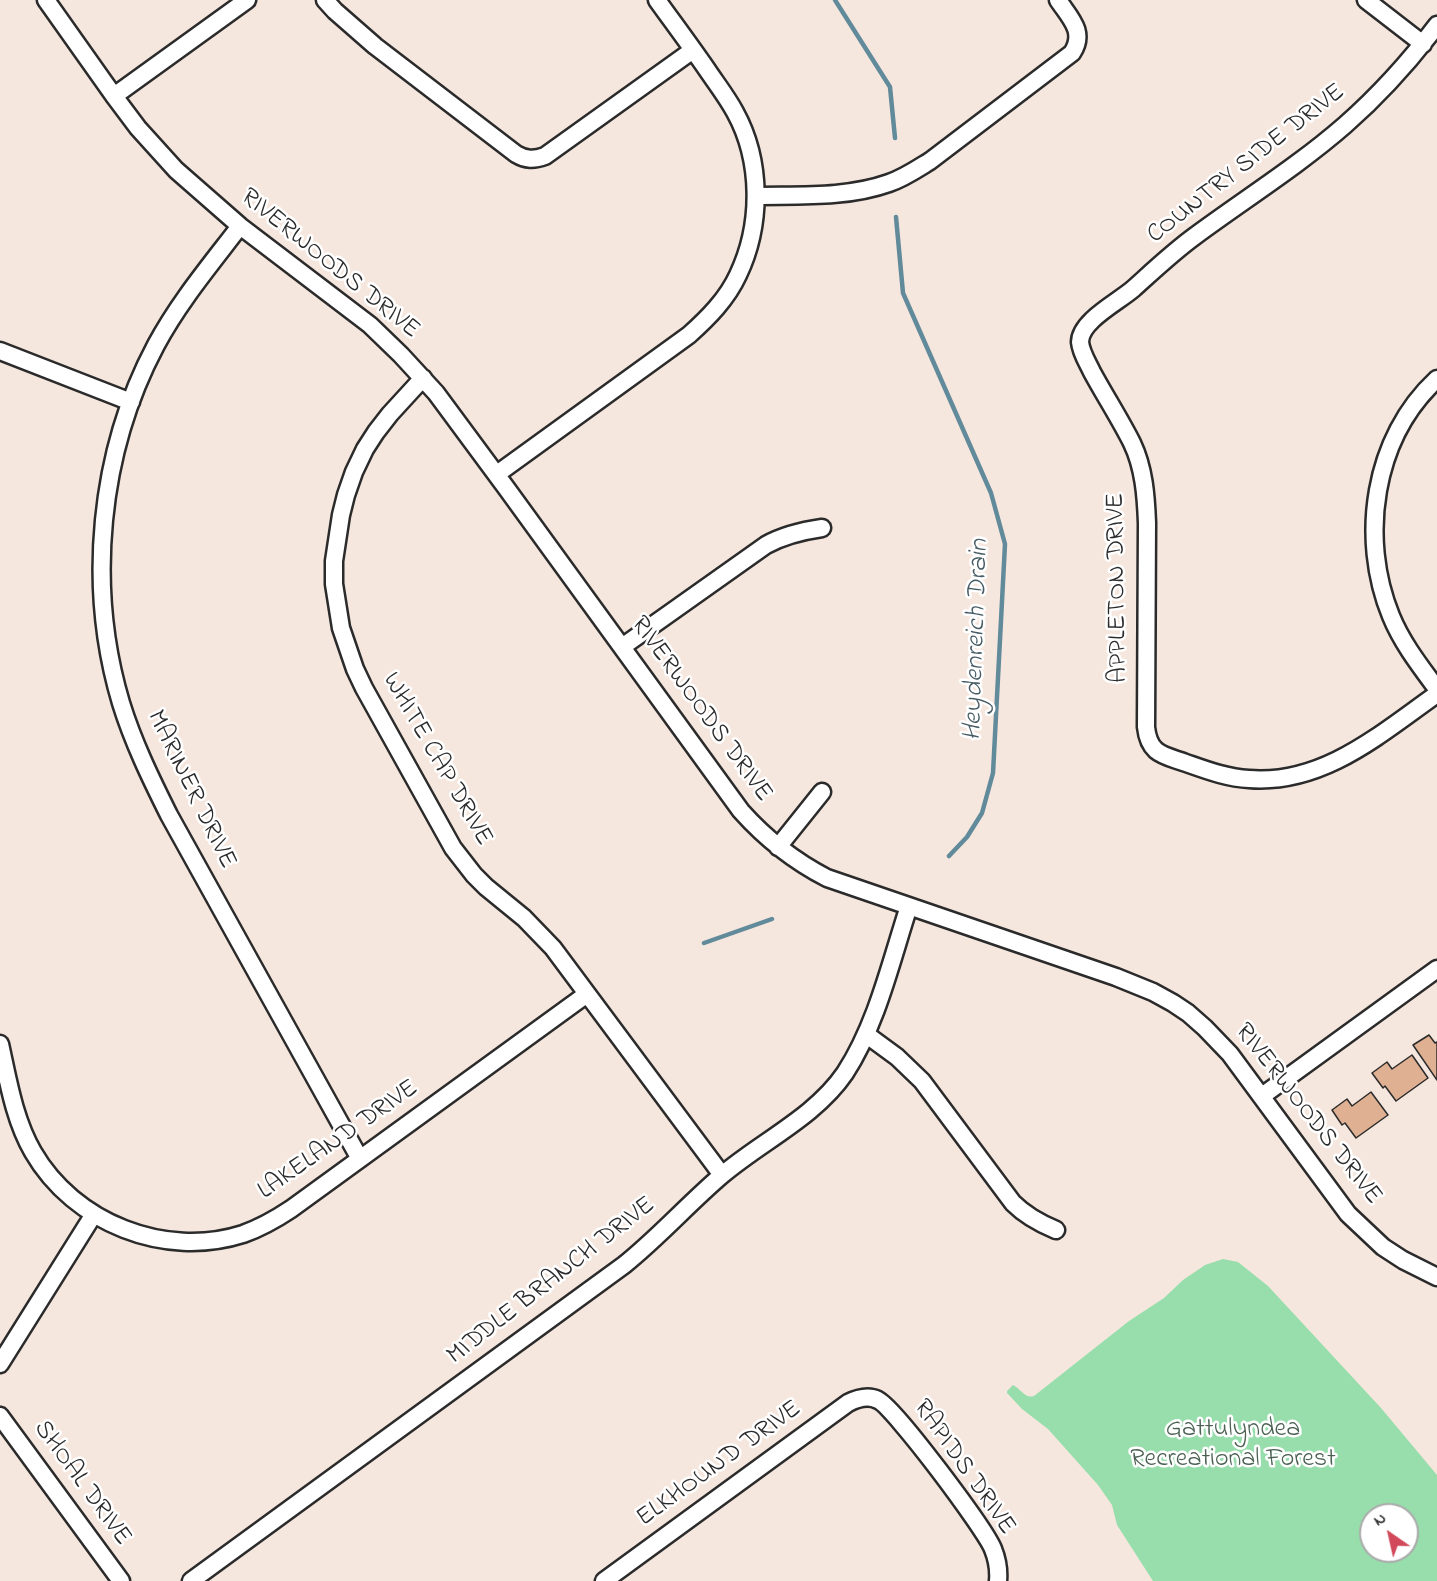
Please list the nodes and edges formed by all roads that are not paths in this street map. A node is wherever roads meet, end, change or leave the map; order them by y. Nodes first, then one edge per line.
1 (46, 0) edge
2 (247, 0) edge
3 (325, 0) edge
4 (657, 0) edge
5 (1058, 0) edge
6 (1366, 0) edge
7 (1437, 25) edge
8 (1423, 44) junction
9 (693, 50) junction
10 (114, 96) junction
11 (756, 196) junction
12 (240, 226) junction
13 (1081, 336) joint
14 (0, 351) edge
15 (423, 378) junction
16 (1437, 379) edge
17 (131, 402) junction
18 (496, 474) junction
19 (822, 528) dead end
20 (622, 647) junction
21 (1437, 692) edge
22 (822, 792) dead end
23 (777, 847) junction
24 (909, 906) junction
25 (1437, 969) edge
26 (587, 994) junction
27 (867, 1035) junction
28 (0, 1044) edge
29 (1262, 1096) junction
30 (360, 1159) junction
31 (722, 1175) junction
32 (94, 1214) junction
33 (1056, 1230) dead end
34 (1437, 1277) edge
35 (0, 1364) edge
36 (869, 1397) joint
37 (0, 1416) edge
38 (121, 1581) edge
39 (191, 1581) edge
40 (603, 1581) edge
41 (998, 1581) edge

1 - 10 street, RIVERWOODS DRIVE
2 - 10 street
3 - 9 street
4 - 9 street
5 - 11 street
6 - 8 street
7 - 8 street, COUNTRY SIDE DRIVE
8 - 13 street, COUNTRY SIDE DRIVE
9 - 11 street
10 - 12 street, RIVERWOODS DRIVE
11 - 18 street
12 - 15 street, RIVERWOODS DRIVE
12 - 17 street, MARINER DRIVE
13 - 21 street, APPLETON DRIVE
14 - 17 street
15 - 18 street, RIVERWOODS DRIVE
15 - 26 street, WHITE CAP DRIVE
16 - 21 street
17 - 30 street, MARINER DRIVE
18 - 20 street, RIVERWOODS DRIVE
19 - 20 street
20 - 23 street, RIVERWOODS DRIVE
22 - 23 street
23 - 24 street, RIVERWOODS DRIVE
24 - 27 street, MIDDLE BRANCH DRIVE
24 - 29 street, RIVERWOODS DRIVE
25 - 29 street
26 - 30 street, LAKELAND DRIVE
26 - 31 street, WHITE CAP DRIVE
27 - 31 street, MIDDLE BRANCH DRIVE
27 - 33 street
28 - 32 street, LAKELAND DRIVE
29 - 34 street, RIVERWOODS DRIVE
30 - 32 street, LAKELAND DRIVE
31 - 39 street, MIDDLE BRANCH DRIVE
32 - 35 street
36 - 40 street, ELKHOUND DRIVE
36 - 41 street, RAPIDS DRIVE
37 - 38 street, SHOAL DRIVE

